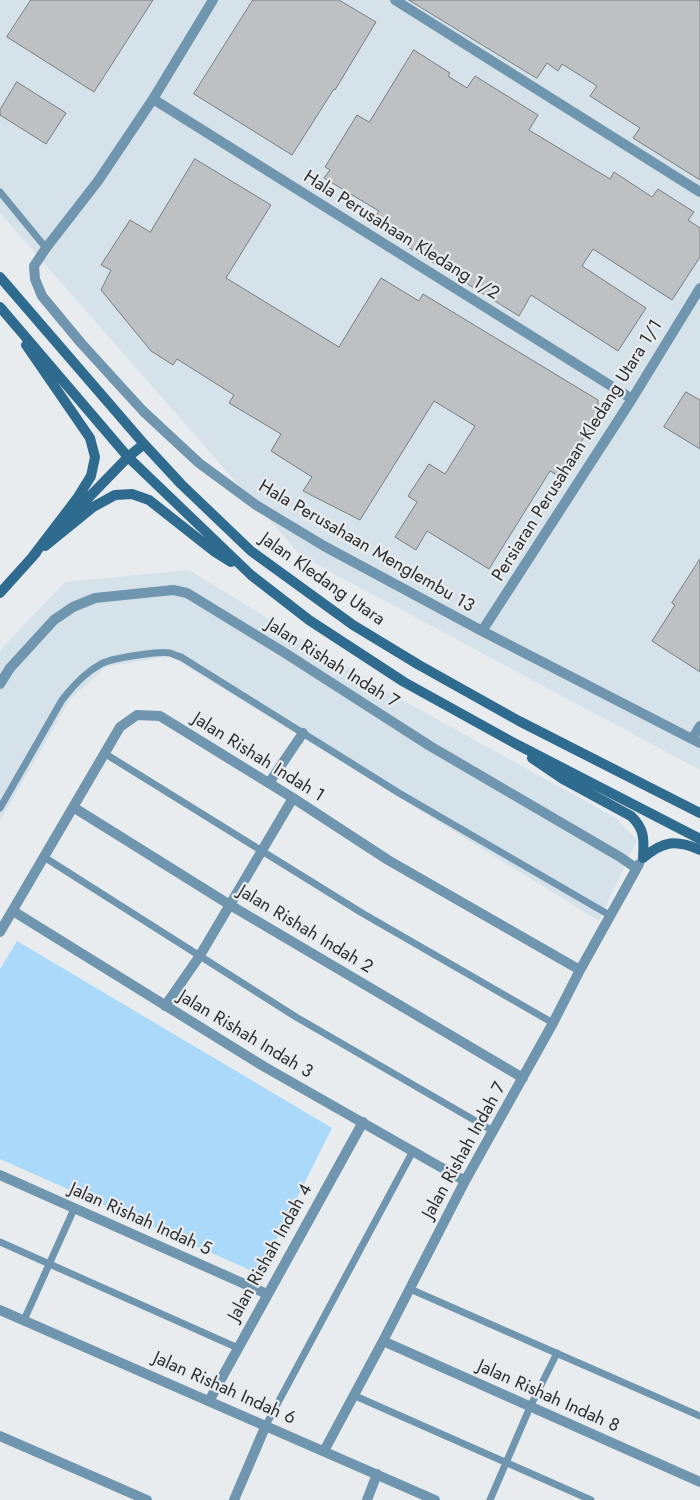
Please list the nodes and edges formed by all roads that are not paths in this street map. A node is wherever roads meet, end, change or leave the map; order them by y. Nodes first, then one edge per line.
1 (213, 0) edge
2 (395, 0) edge
3 (153, 99) junction
4 (0, 192) edge
5 (700, 192) edge
6 (46, 248) junction
7 (0, 277) edge
8 (700, 288) edge
9 (0, 308) edge
10 (632, 399) junction
11 (144, 444) junction
12 (128, 457) junction
13 (32, 556) junction
14 (251, 576) junction
15 (0, 593) edge
16 (482, 631) junction
17 (0, 684) edge
18 (700, 726) edge
19 (302, 733) junction
20 (696, 741) edge
21 (516, 744) junction
22 (104, 753) junction
23 (269, 784) junction
24 (293, 798) junction
25 (73, 806) junction
26 (0, 808) edge
27 (700, 814) edge
28 (700, 839) edge
29 (700, 850) edge
30 (261, 851) junction
31 (44, 857) junction
32 (643, 858) junction
33 (636, 868) junction
34 (230, 905) junction
35 (13, 911) junction
36 (611, 916) junction
37 (0, 932) edge
38 (199, 957) junction
39 (580, 970) junction
40 (165, 1006) junction
41 (553, 1023) junction
42 (523, 1078) junction
43 (363, 1122) junction
44 (493, 1131) junction
45 (413, 1151) junction
46 (0, 1176) edge
47 (465, 1181) junction
48 (74, 1209) junction
49 (0, 1242) edge
50 (50, 1264) junction
51 (410, 1289) junction
52 (267, 1294) junction
53 (0, 1310) edge
54 (24, 1320) junction
55 (383, 1341) junction
56 (238, 1348) junction
57 (557, 1353) junction
58 (354, 1396) junction
59 (209, 1401) junction
60 (530, 1407) junction
61 (700, 1416) edge
62 (266, 1426) junction
63 (0, 1436) edge
64 (324, 1450) junction
65 (506, 1464) junction
66 (377, 1474) junction
67 (700, 1482) edge
68 (147, 1500) edge
69 (234, 1500) edge
70 (366, 1500) edge
71 (435, 1500) edge
72 (490, 1500) edge
73 (591, 1500) edge

1 - 3 street
2 - 5 street
3 - 6 street
3 - 10 street, Hala Perusahaan Kledang 1/2
4 - 6 lane
6 - 16 street, Hala Perusahaan Menglembu 13
7 - 11 main road, Jalan Kledang Utara
8 - 10 street, Persiaran Perusahaan Kledang Utara 1/1
9 - 12 main road, Jalan Kledang Utara
9 - 13 main road
10 - 16 street, Persiaran Perusahaan Kledang Utara 1/1
11 - 12 main road
11 - 27 main road, Jalan Kledang Utara
12 - 13 main road
12 - 14 main road, Jalan Kledang Utara
13 - 14 main road
13 - 15 main road
14 - 21 main road, Jalan Kledang Utara
16 - 20 street, Hala Perusahaan Menglembu 13
17 - 33 street, Jalan Rishah Indah 7
18 - 20 street
19 - 23 street
19 - 26 lane
19 - 36 lane
21 - 28 main road, Jalan Kledang Utara
21 - 32 main road
22 - 23 street, Jalan Rishah Indah 1
22 - 25 street, Jalan Rishah Indah 1
22 - 30 lane
23 - 24 street, Jalan Rishah Indah 1
24 - 30 street
24 - 39 street, Jalan Rishah Indah 1
25 - 31 street, Jalan Rishah Indah 1
25 - 34 street, Jalan Rishah Indah 2
29 - 32 main road
30 - 34 street
30 - 41 lane
31 - 35 street, Jalan Rishah Indah 1
31 - 38 lane
32 - 33 street, Jalan Rishah Indah 7
33 - 36 street, Jalan Rishah Indah 7
34 - 38 street
34 - 42 street, Jalan Rishah Indah 2
35 - 37 street, Jalan Rishah Indah 1
35 - 40 street, Jalan Rishah Indah 3
36 - 39 street, Jalan Rishah Indah 7
38 - 40 street
38 - 44 lane
39 - 41 street, Jalan Rishah Indah 7
40 - 43 street, Jalan Rishah Indah 3
41 - 42 street, Jalan Rishah Indah 7
42 - 44 street, Jalan Rishah Indah 7
43 - 45 street, Jalan Rishah Indah 3
43 - 52 street, Jalan Rishah Indah 4
44 - 47 street, Jalan Rishah Indah 7
45 - 47 street, Jalan Rishah Indah 3
45 - 62 lane
46 - 48 street, Jalan Rishah Indah 5
47 - 51 street, Jalan Rishah Indah 7
48 - 50 lane
48 - 52 street, Jalan Rishah Indah 5
49 - 50 lane
50 - 54 lane
50 - 56 lane
51 - 55 street, Jalan Rishah Indah 7
51 - 57 lane
52 - 56 street, Jalan Rishah Indah 4
53 - 54 street, Jalan Rishah Indah 6
54 - 59 street, Jalan Rishah Indah 6
55 - 58 street, Jalan Rishah Indah 7
55 - 60 street, Jalan Rishah Indah 8
56 - 59 street, Jalan Rishah Indah 4
57 - 60 lane
57 - 61 lane
58 - 64 street, Jalan Rishah Indah 7
58 - 65 lane
59 - 62 street, Jalan Rishah Indah 6
60 - 65 lane
60 - 67 street, Jalan Rishah Indah 8
62 - 64 street, Jalan Rishah Indah 6
62 - 69 street
63 - 68 street
64 - 66 street, Jalan Rishah Indah 6
65 - 72 lane
65 - 73 lane
66 - 70 street
66 - 71 street, Jalan Rishah Indah 6

